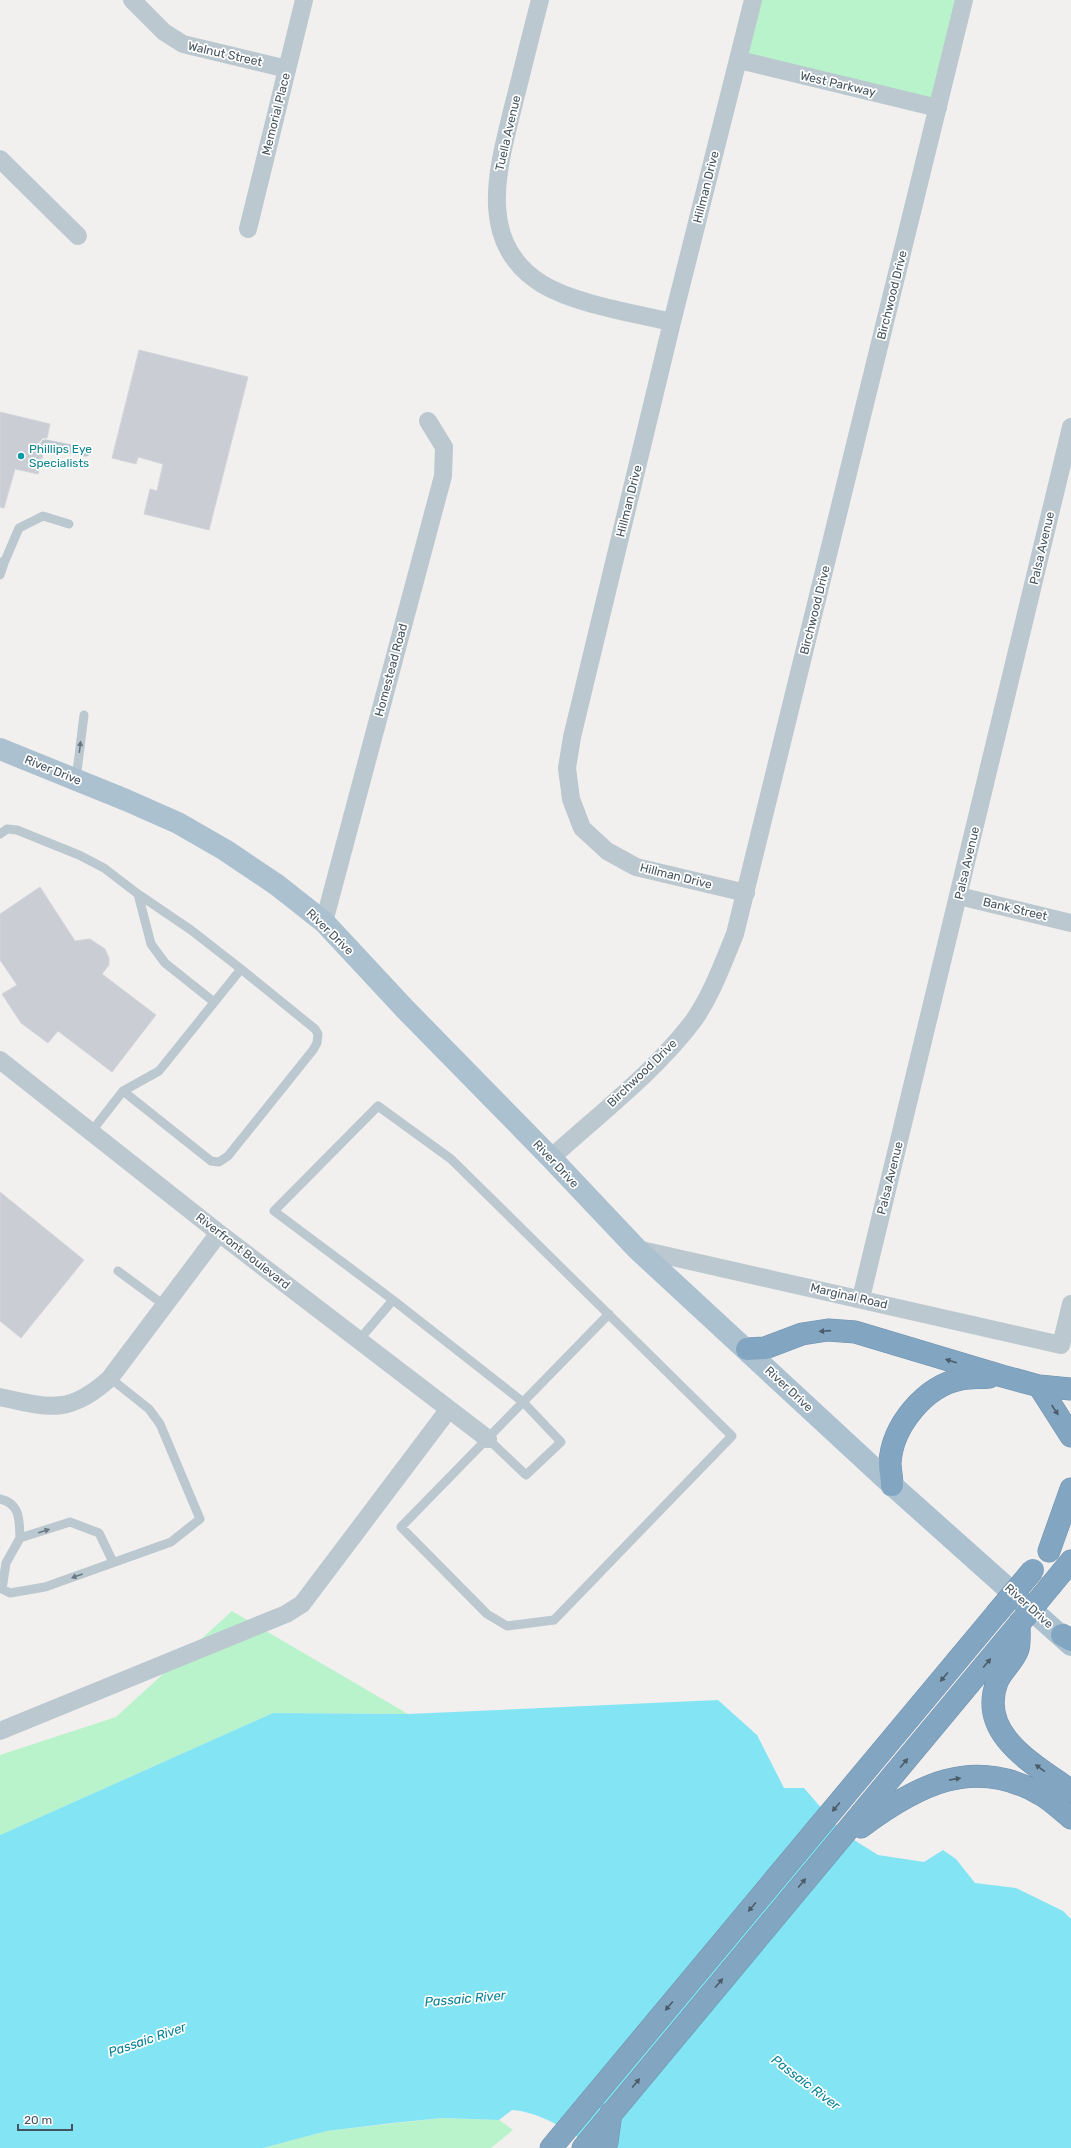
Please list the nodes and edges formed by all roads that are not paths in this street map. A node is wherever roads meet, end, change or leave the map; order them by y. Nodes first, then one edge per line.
1 (132, 0) edge
2 (304, 0) edge
3 (540, 0) edge
4 (753, 0) edge
5 (964, 0) edge
6 (738, 60) junction
7 (287, 69) junction
8 (938, 108) junction
9 (0, 159) edge
10 (248, 229) dead end
11 (78, 236) dead end
12 (672, 322) junction
13 (428, 421) dead end
14 (1071, 426) edge
15 (45, 444) dead end
16 (86, 452) dead end
17 (1067, 456) edge
18 (70, 524) dead end
19 (2, 563) edge
20 (0, 575) edge
21 (84, 715) dead end
22 (0, 749) edge
23 (76, 780) junction
24 (0, 834) edge
25 (746, 893) junction
26 (138, 894) junction
27 (959, 896) junction
28 (324, 922) junction
29 (1071, 923) edge
30 (241, 969) junction
31 (214, 1002) junction
32 (0, 1060) edge
33 (123, 1091) junction
34 (91, 1132) junction
35 (551, 1158) junction
36 (219, 1233) junction
37 (637, 1249) junction
38 (118, 1271) dead end
39 (861, 1298) junction
40 (392, 1300) junction
41 (1071, 1304) edge
42 (164, 1305) junction
43 (609, 1314) junction
44 (359, 1340) junction
45 (747, 1349) junction
46 (1002, 1376) junction
47 (110, 1378) junction
48 (1039, 1386) junction
49 (1071, 1389) edge
50 (0, 1397) edge
51 (523, 1402) junction
52 (449, 1409) junction
53 (1071, 1436) edge
54 (488, 1439) junction
55 (892, 1485) junction
56 (1071, 1489) edge
57 (0, 1499) edge
58 (1071, 1525) edge
59 (20, 1538) junction
60 (1049, 1551) junction
61 (1071, 1561) edge
62 (113, 1562) junction
63 (1019, 1624) junction
64 (1068, 1640) edge
65 (0, 1731) edge
66 (1071, 1791) edge
67 (886, 1798) junction
68 (1071, 1818) edge
69 (580, 2113) junction
70 (611, 2113) junction
71 (536, 2148) edge
72 (551, 2148) edge
73 (583, 2148) edge
74 (604, 2148) edge

1 - 7 street, Walnut Street
2 - 7 street, Memorial Place
3 - 12 street, Tuella Avenue
4 - 6 street, Hillman Drive
5 - 8 street, Birchwood Drive
6 - 8 street, West Parkway
6 - 12 street, Hillman Drive
7 - 10 street, Memorial Place
8 - 25 street, Birchwood Drive
9 - 11 street
12 - 25 street, Hillman Drive
13 - 28 street, Homestead Road
14 - 17 street, Palsa Avenue
15 - 16 lane
17 - 27 street, Palsa Avenue
18 - 19 lane
19 - 20 lane
23 -> 21 lane
22 - 23 main road, River Drive
23 - 28 main road, River Drive
24 - 26 lane
25 - 35 street, Birchwood Drive
26 - 30 lane
26 - 31 lane
27 - 29 street, Bank Street
27 - 39 street, Palsa Avenue
28 - 35 main road, River Drive
30 - 31 lane
30 - 33 lane
31 - 33 lane
32 - 34 street, Riverfront Boulevard
33 - 34 lane
34 - 36 street, Riverfront Boulevard
35 - 37 main road, River Drive
36 - 42 street
36 - 44 street, Riverfront Boulevard
37 - 39 street, Marginal Road
37 - 45 main road, River Drive
38 - 42 lane
39 - 41 street, Marginal Road
40 - 43 lane
40 - 44 lane
40 - 51 lane
42 - 47 street
43 - 51 lane
43 - 54 lane
44 - 52 street, Riverfront Boulevard
46 -> 45 highway
45 - 55 main road, River Drive
46 - 48 highway
46 - 55 highway
47 - 50 street
47 - 62 lane
48 - 49 highway
48 -> 53 highway
51 - 54 lane
51 - 54 lane
52 - 54 street, Riverfront Boulevard
52 - 65 street
55 - 64 main road, River Drive
56 - 60 highway
57 - 59 lane
58 - 60 highway
59 -> 62 lane
62 -> 59 lane
60 -> 69 highway, bridge
61 - 63 highway, bridge
66 -> 63 highway
67 -> 63 highway
67 -> 68 highway
70 -> 67 highway
69 - 71 highway
69 - 72 highway
70 - 73 highway
70 - 74 highway

